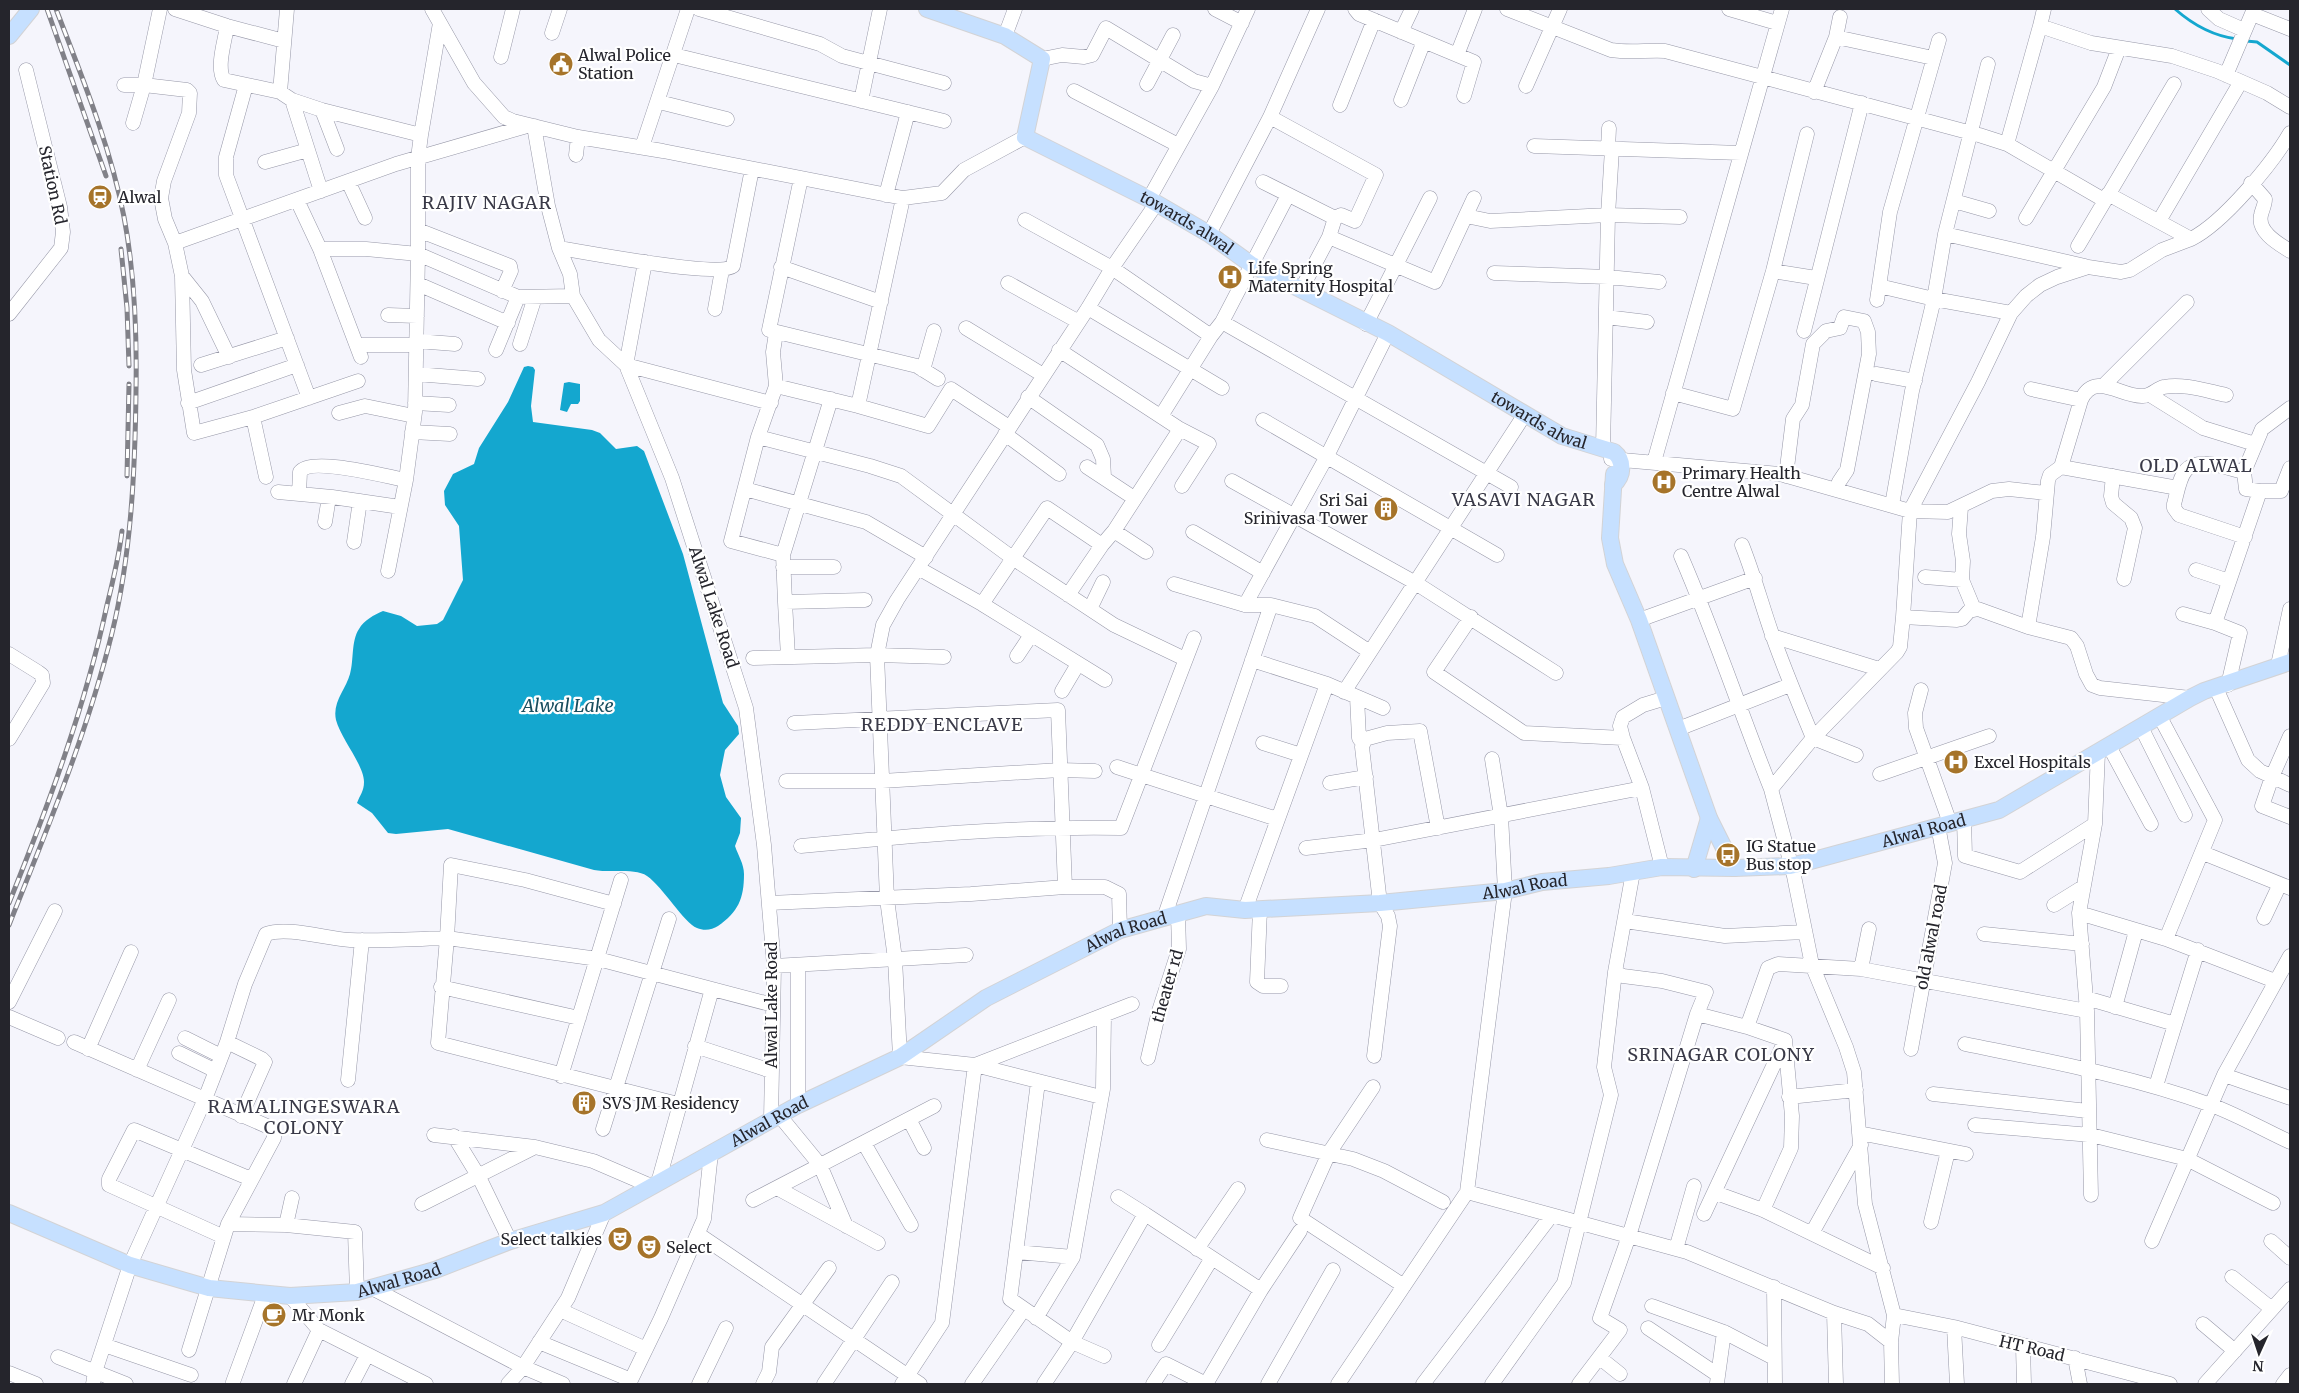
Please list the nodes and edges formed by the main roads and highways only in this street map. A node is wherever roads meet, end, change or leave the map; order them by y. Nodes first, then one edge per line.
1 (31, 9) edge
2 (930, 9) edge
3 (13, 31) edge
4 (2284, 664) edge
5 (1709, 818) junction
6 (1734, 868) junction
7 (1694, 869) junction
8 (9, 1213) edge

1 - 3 main road
2 - 5 main road, towards alwal
4 - 6 main road, Alwal Road
5 - 6 main road
5 - 7 main road
6 - 7 main road, Alwal Road
7 - 8 main road, Alwal Road

